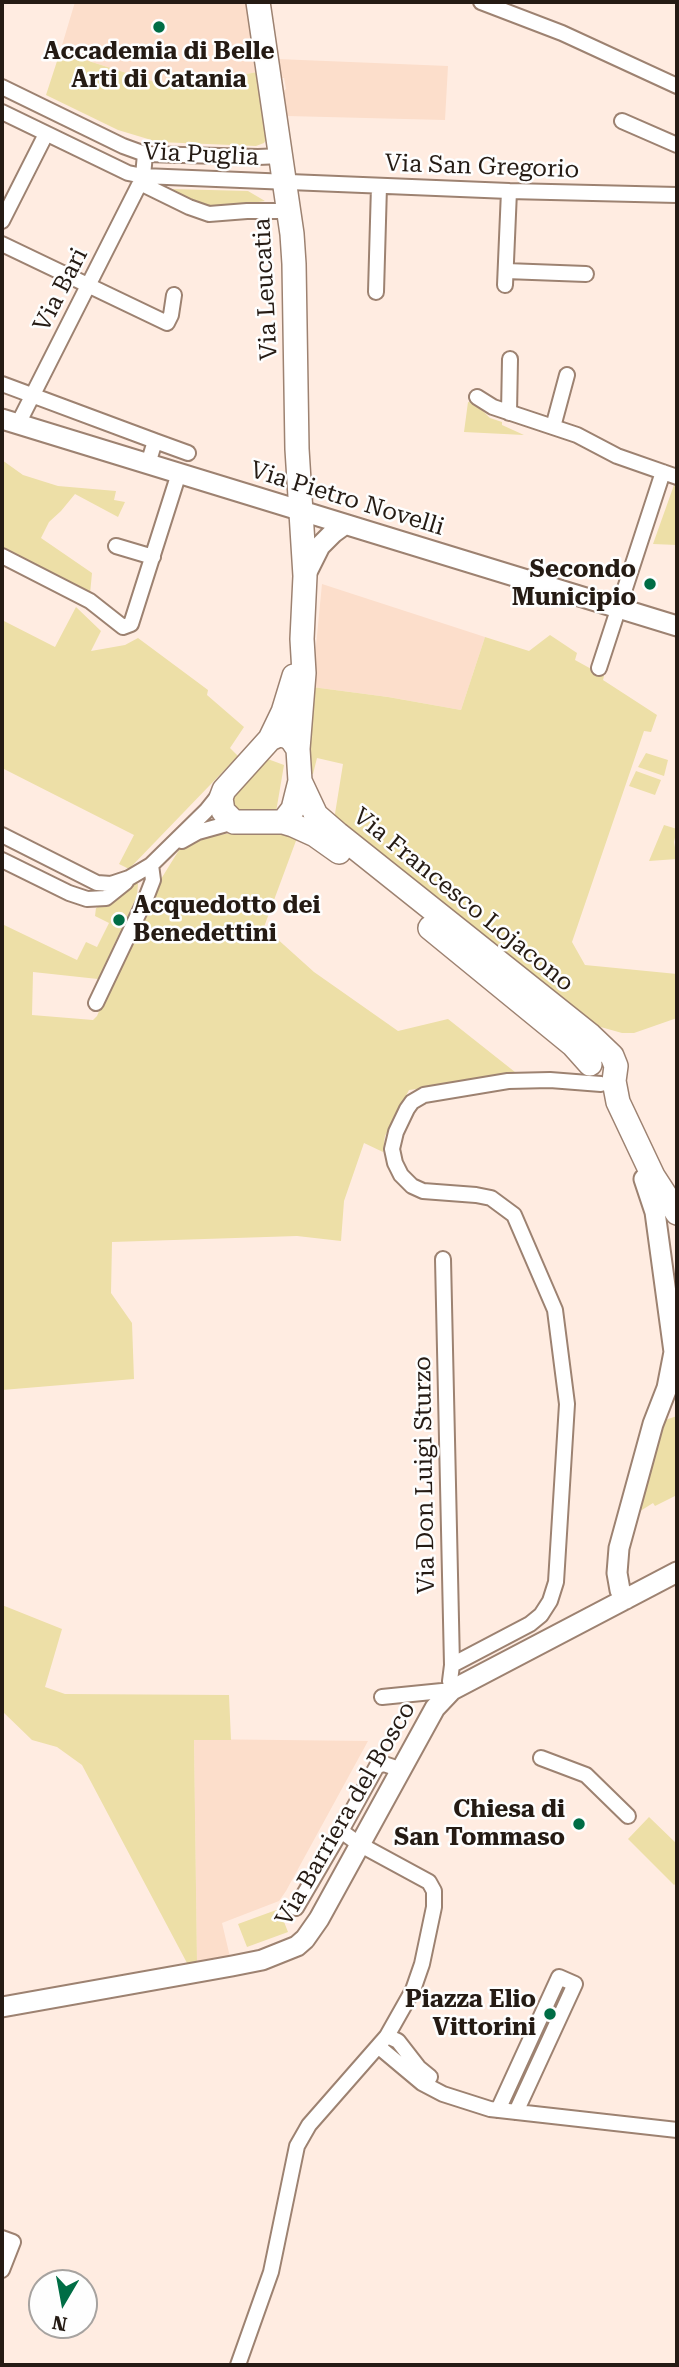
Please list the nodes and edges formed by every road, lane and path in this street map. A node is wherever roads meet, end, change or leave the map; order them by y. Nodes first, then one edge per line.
1 (258, 2) edge
2 (481, 2) edge
3 (677, 86) edge
4 (2, 87) edge
5 (2, 112) edge
6 (622, 121) dead end
7 (46, 134) junction
8 (677, 145) edge
9 (145, 154) junction
10 (282, 156) junction
11 (142, 179) junction
12 (286, 181) junction
13 (379, 186) junction
14 (509, 191) junction
15 (677, 195) edge
16 (289, 211) junction
17 (2, 221) edge
18 (2, 244) edge
19 (586, 274) dead end
20 (89, 285) junction
21 (376, 292) dead end
22 (174, 295) dead end
23 (510, 359) dead end
24 (567, 375) dead end
25 (2, 384) edge
26 (33, 395) junction
27 (477, 397) dead end
28 (509, 413) junction
29 (10, 422) edge
30 (553, 427) junction
31 (155, 440) junction
32 (188, 453) dead end
33 (148, 464) junction
34 (179, 472) junction
35 (663, 472) junction
36 (677, 477) edge
37 (300, 511) junction
38 (344, 525) junction
39 (116, 546) dead end
40 (2, 556) edge
41 (153, 557) junction
42 (305, 576) junction
43 (618, 608) junction
44 (677, 626) edge
45 (302, 639) junction
46 (599, 668) dead end
47 (270, 739) junction
48 (298, 749) junction
49 (300, 782) junction
50 (224, 790) junction
51 (233, 822) junction
52 (283, 822) junction
53 (2, 835) edge
54 (169, 848) junction
55 (2, 860) edge
56 (151, 865) junction
57 (129, 878) junction
58 (97, 883) junction
59 (80, 897) junction
60 (96, 1003) dead end
61 (602, 1070) junction
62 (644, 1179) junction
63 (677, 1214) edge
64 (443, 1259) dead end
65 (619, 1548) junction
66 (677, 1572) edge
67 (626, 1599) junction
68 (602, 1611) junction
69 (452, 1665) junction
70 (452, 1690) junction
71 (382, 1697) dead end
72 (541, 1758) dead end
73 (402, 1770) junction
74 (628, 1816) dead end
75 (341, 1831) junction
76 (359, 1844) junction
77 (296, 1908) dead end
78 (2, 2007) edge
79 (383, 2041) junction
80 (498, 2110) junction
81 (516, 2112) junction
82 (677, 2130) edge
83 (2, 2238) edge
84 (2, 2270) edge
85 (238, 2365) edge

1 - 10 main road, Via Leucatia
2 - 3 street
4 - 9 street, Via Puglia
5 - 7 street, Via Puglia
6 - 8 street
7 - 11 street, Via Puglia
7 - 17 street
9 - 10 street, Via Puglia
9 - 11 street
10 - 12 main road, Via Leucatia
11 - 12 street, Via Puglia
11 - 16 street, Via Puglia
11 - 20 street, Via Bari
12 - 13 street, Via San Gregorio
12 - 16 main road, Via Leucatia
13 - 14 street, Via San Gregorio
13 - 21 street
14 - 15 street, Via San Gregorio
14 - 19 street
16 - 37 main road, Via Leucatia
18 - 20 street
20 - 22 street
20 - 26 street, Via Bari
23 - 28 street
24 - 30 street
25 - 26 street
26 - 29 street, Via Bari
26 - 31 street
27 - 28 street
28 - 30 street
29 - 33 main road, Via Pietro Novelli
30 - 35 street
31 - 32 street
31 - 33 street
33 - 34 main road, Via Pietro Novelli
34 - 37 main road, Via Pietro Novelli
34 - 41 street
35 - 36 street
35 - 43 street
37 - 38 main road, Via Pietro Novelli
37 - 42 main road, Via Leucatia
38 - 42 main road, Via Leucatia
38 - 43 main road, Via Pietro Novelli
39 - 41 street
40 - 41 street
42 - 45 main road, Via Leucatia
43 - 44 main road, Via Pietro Novelli
43 - 46 street
45 - 47 main road, Via Leucatia
45 - 48 main road, Via Leucatia
47 - 48 main road
47 - 50 main road, Via Leucatia
48 - 49 main road, Via Leucatia
49 - 52 main road
49 - 61 main road, Via Francesco Lojacono
50 - 51 main road
50 - 54 street
51 - 52 main road
51 - 54 street
52 - 61 main road, Via Francesco Lojacono
53 - 58 street
54 - 56 street
55 - 59 street
56 - 57 street
56 - 60 street
57 - 58 street
57 - 59 street
58 - 59 street
61 - 62 main road, Via Francesco Lojacono
61 - 63 main road, Via Francesco Lojacono
61 - 69 street
62 - 63 main road
62 - 65 main road, Via Francesco Lojacono
64 - 69 street, Via Don Luigi Sturzo
65 - 67 main road, Via Francesco Lojacono
65 - 68 main road
66 - 67 main road, Via Barriera del Bosco
67 - 68 main road, Via Barriera del Bosco
68 - 70 main road, Via Barriera del Bosco
69 - 70 street, Via Don Luigi Sturzo
70 - 71 street
70 - 73 main road, Via Barriera del Bosco
72 - 74 street
73 - 75 street
73 - 76 main road, Via Barriera del Bosco
75 - 76 street
75 - 77 street
76 - 78 main road, Via Barriera del Bosco
76 - 79 street
79 - 80 street
79 - 85 street
80 - 81 street
80 - 81 street
81 - 82 street
83 - 84 street

